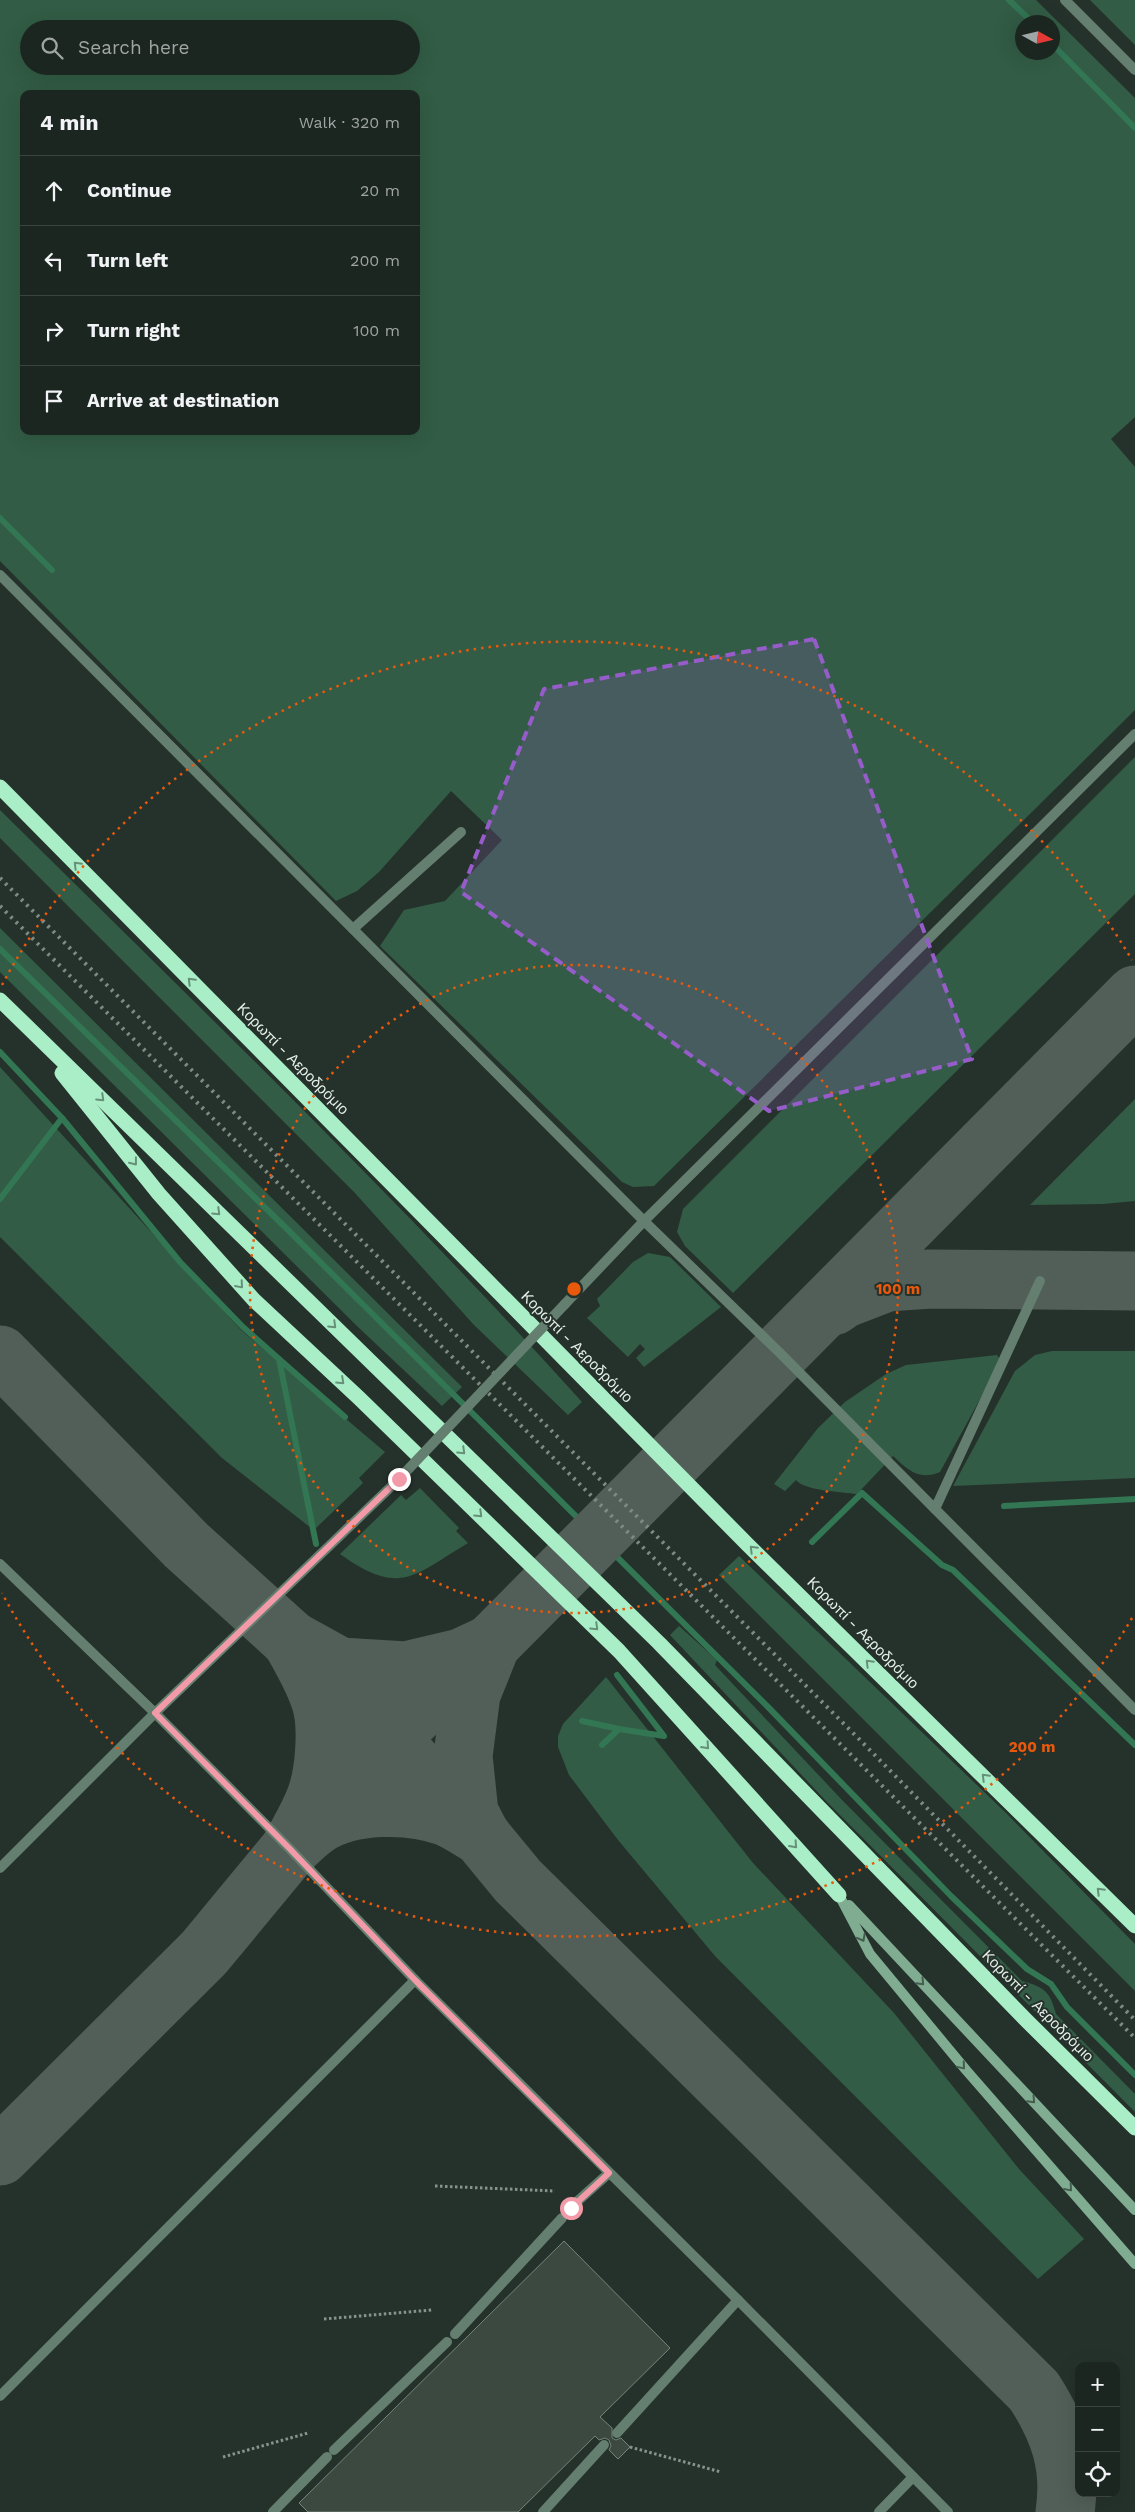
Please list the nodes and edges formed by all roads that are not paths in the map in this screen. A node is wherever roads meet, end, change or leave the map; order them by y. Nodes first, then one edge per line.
1 (1065, 0) edge
2 (1135, 70) edge
3 (0, 575) edge
4 (1135, 734) edge
5 (0, 788) edge
6 (461, 832) dead end
7 (353, 929) junction
8 (0, 1000) edge
9 (16, 1015) junction
10 (644, 1222) junction
11 (1040, 1281) dead end
12 (935, 1509) junction
13 (0, 1564) edge
14 (1135, 1710) edge
15 (155, 1713) junction
16 (0, 1868) edge
17 (839, 1895) junction
18 (1135, 1926) edge
19 (415, 1980) junction
20 (1135, 2128) edge
21 (609, 2173) junction
22 (571, 2208) dead end
23 (1135, 2210) edge
24 (562, 2218) dead end
25 (1135, 2264) edge
26 (738, 2300) junction
27 (455, 2334) dead end
28 (447, 2342) dead end
29 (0, 2396) edge
30 (617, 2433) dead end
31 (604, 2445) dead end
32 (913, 2477) junction
33 (273, 2512) edge
34 (543, 2512) edge
35 (879, 2512) edge
36 (948, 2512) edge

1 - 2 lane
3 - 7 lane
4 - 10 lane
18 -> 5 highway, Κορωπί - Αεροδρόμιο
6 - 7 lane
7 - 10 lane
8 - 9 highway, Κορωπί - Αεροδρόμιο
9 -> 17 highway
9 -> 20 highway, Κορωπί - Αεροδρόμιο
10 - 12 lane
10 - 15 lane, bridge
11 - 12 lane
12 - 14 lane
13 - 15 lane
15 - 16 lane
15 - 19 lane
17 -> 23 street
17 -> 25 street
19 - 21 lane
19 - 29 lane
21 - 22 lane
21 - 26 lane
24 - 27 lane
26 - 30 lane
26 - 32 lane
28 - 33 lane
31 - 34 lane
32 - 35 lane
32 - 36 lane

